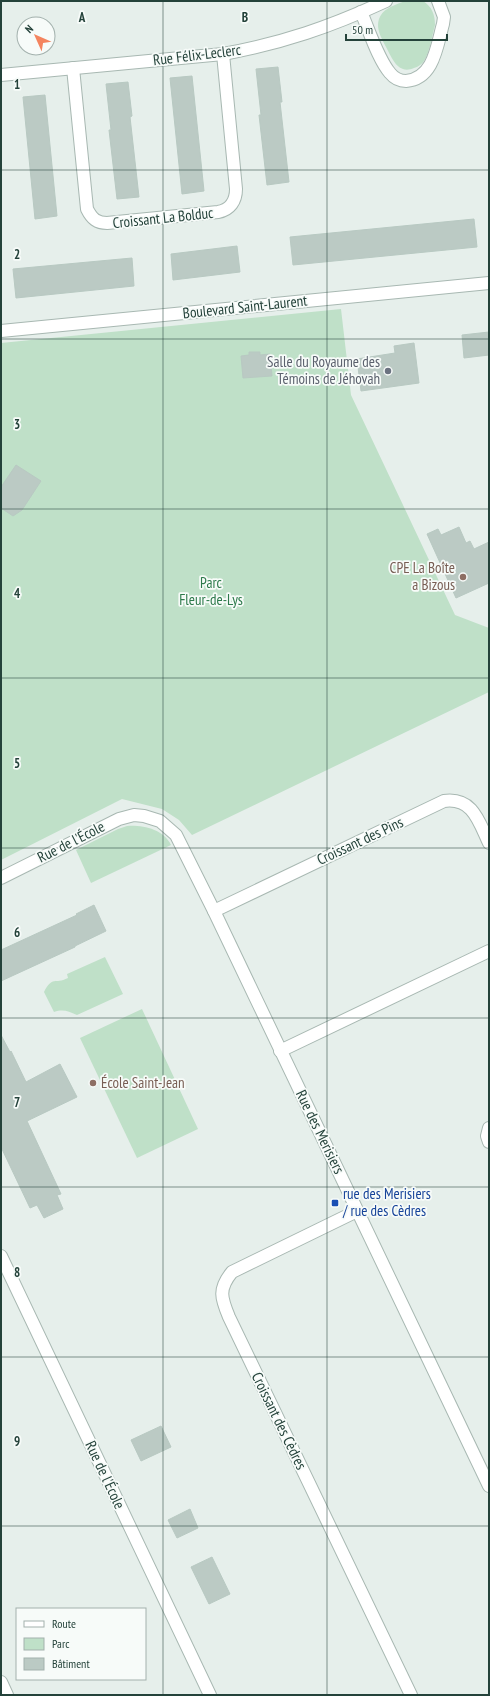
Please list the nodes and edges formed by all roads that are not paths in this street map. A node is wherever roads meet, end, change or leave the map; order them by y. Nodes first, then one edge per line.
1 (386, 1) edge
2 (438, 1) edge
3 (361, 12) junction
4 (222, 54) junction
5 (73, 68) junction
6 (1, 75) edge
7 (489, 283) edge
8 (1, 331) edge
9 (144, 816) joint
10 (489, 843) edge
11 (1, 878) edge
12 (214, 911) junction
13 (489, 951) edge
14 (280, 1051) junction
15 (357, 1211) junction
16 (1, 1256) edge
17 (489, 1486) edge
18 (1, 1682) edge
19 (7, 1695) edge
20 (210, 1695) edge
21 (411, 1695) edge

1 - 3 street, Rue Félix-Leclerc
2 - 3 street
3 - 4 street, Rue Félix-Leclerc
4 - 5 street, Rue Félix-Leclerc
4 - 5 street, Croissant La Bolduc
5 - 6 street, Rue Félix-Leclerc
7 - 8 street, Boulevard Saint-Laurent
9 - 11 street, Rue de l'École
9 - 12 street, Rue des Merisiers
10 - 12 street, Croissant des Pins
12 - 14 street, Rue des Merisiers
13 - 14 street
14 - 15 street, Rue des Merisiers
15 - 17 street, Rue des Merisiers
15 - 21 street, Croissant des Cèdres
16 - 20 street, Rue de l'École
18 - 19 street

